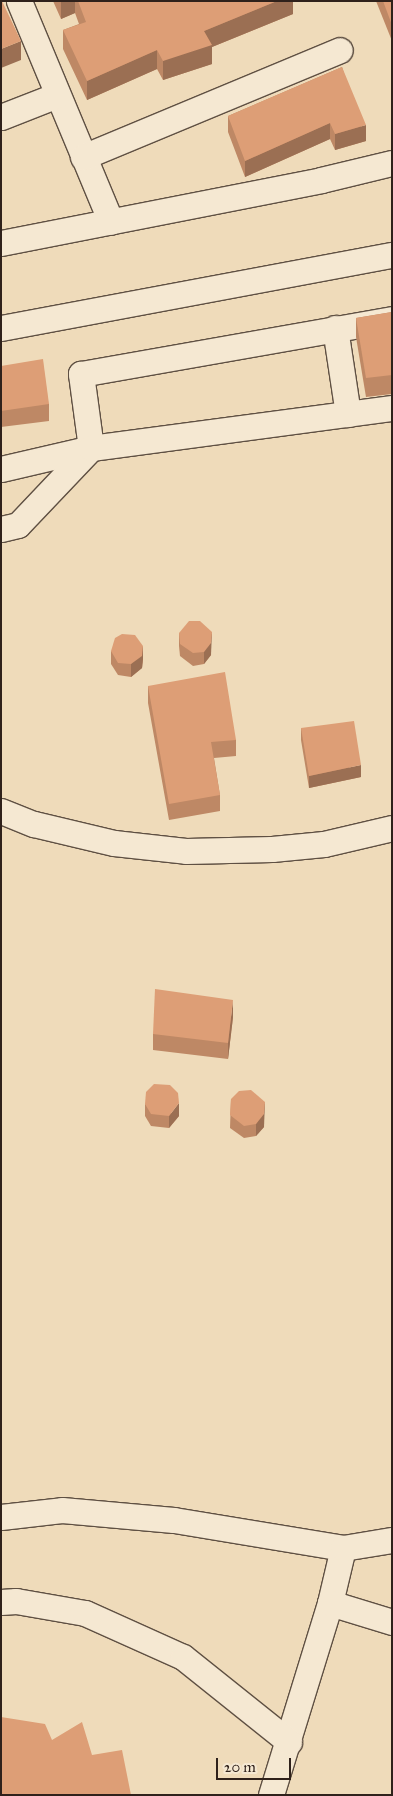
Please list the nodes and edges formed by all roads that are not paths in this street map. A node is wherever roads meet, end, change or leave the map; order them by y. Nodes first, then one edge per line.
1 (18, 1) edge
2 (340, 50) dead end
3 (57, 95) junction
4 (1, 117) edge
5 (83, 157) junction
6 (392, 163) edge
7 (110, 222) junction
8 (1, 243) edge
9 (392, 255) edge
10 (392, 319) edge
11 (1, 328) edge
12 (336, 328) junction
13 (392, 408) edge
14 (348, 414) junction
15 (91, 448) junction
16 (1, 469) edge
17 (1, 529) edge
18 (1, 811) edge
19 (392, 828) edge
20 (1, 1518) edge
21 (392, 1540) edge
22 (343, 1548) junction
23 (1, 1602) edge
24 (330, 1603) junction
25 (392, 1622) edge
26 (288, 1742) junction
27 (271, 1795) edge

1 - 3 street
2 - 5 street
3 - 4 street
3 - 5 street
5 - 7 street
6 - 7 street
7 - 8 street
9 - 11 street
10 - 12 street
12 - 14 street
12 - 15 street
13 - 14 street
14 - 15 street
15 - 16 street
15 - 17 street
18 - 19 street
20 - 22 street
21 - 22 street
22 - 24 street
23 - 26 street
24 - 25 street
24 - 26 street
26 - 27 street

